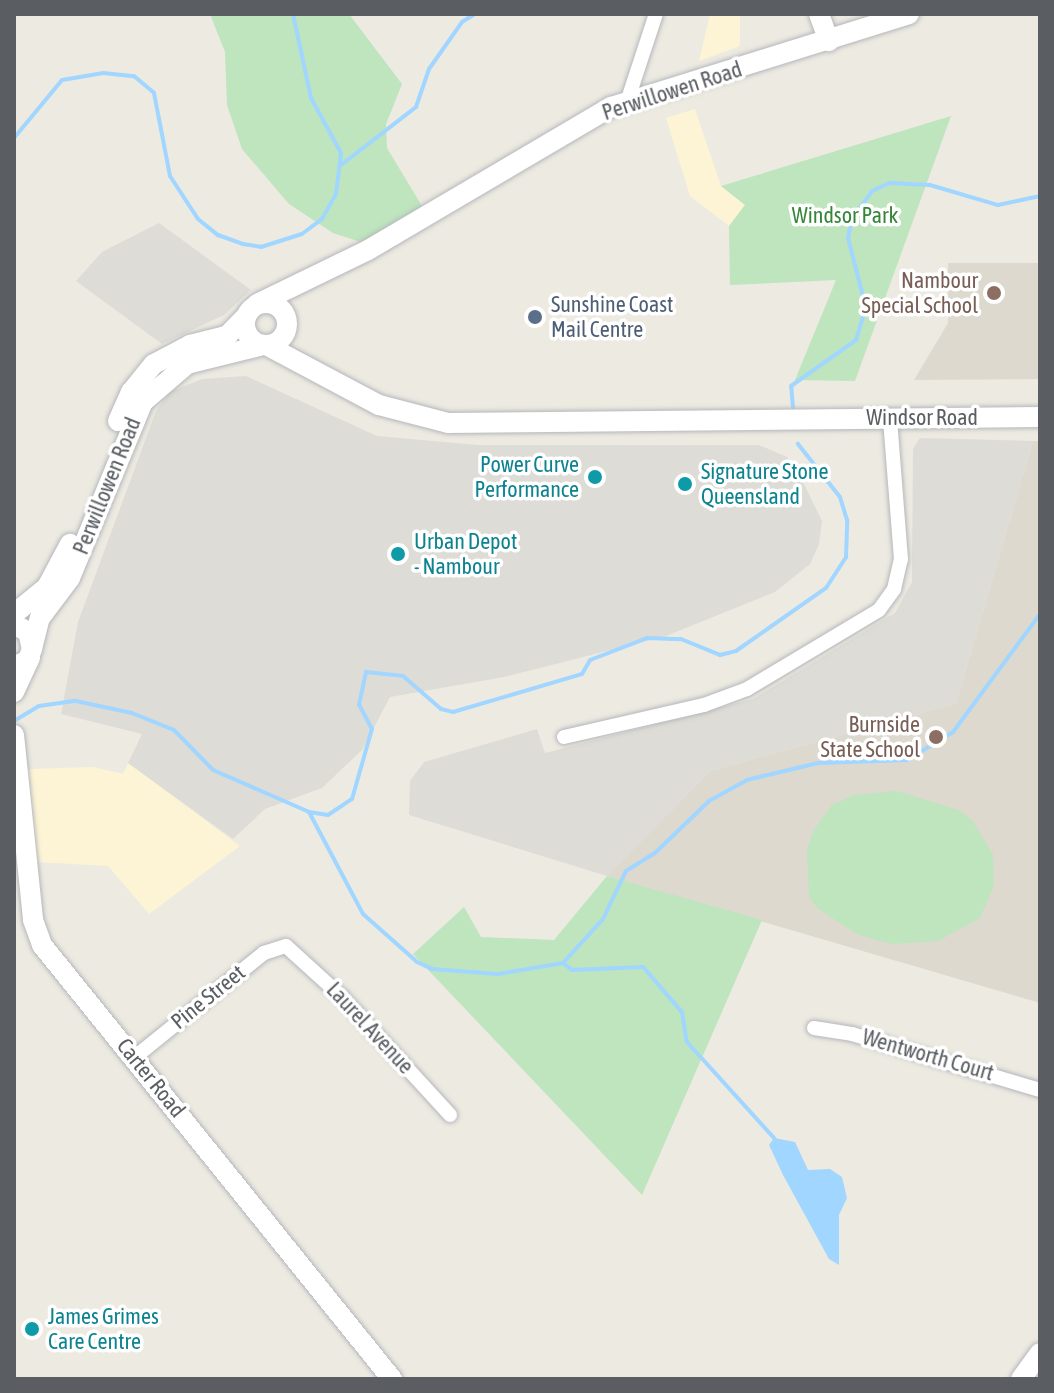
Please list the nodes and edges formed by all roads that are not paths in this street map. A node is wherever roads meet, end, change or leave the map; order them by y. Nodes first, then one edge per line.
1 (656, 14) edge
2 (819, 14) edge
3 (909, 14) edge
4 (829, 41) junction
5 (627, 102) junction
6 (368, 250) junction
7 (252, 310) junction
8 (288, 321) junction
9 (264, 345) junction
10 (336, 384) junction
11 (1040, 417) edge
12 (890, 418) junction
13 (14, 614) edge
14 (14, 624) edge
15 (26, 658) edge
16 (14, 692) edge
17 (14, 736) edge
18 (564, 737) dead end
19 (286, 946) joint
20 (814, 1028) dead end
21 (135, 1057) junction
22 (1040, 1090) edge
23 (450, 1115) dead end
24 (1040, 1353) edge
25 (392, 1379) edge
26 (1021, 1379) edge

1 - 5 street
2 - 4 street
3 - 4 street, Perwillowen Road
4 - 5 street, Perwillowen Road
5 - 6 street, Perwillowen Road
6 - 7 street, Perwillowen Road
6 - 8 street, Perwillowen Road
7 - 8 street
7 - 9 street
7 - 13 street, Perwillowen Road
8 - 9 street
8 - 10 street
9 - 10 street
9 - 15 street, Perwillowen Road
10 - 12 street, Windsor Road
11 - 12 street, Windsor Road
12 - 18 street
14 - 15 street
15 - 16 street
17 - 21 street, Carter Road
19 - 21 street, Pine Street
19 - 23 street, Laurel Avenue
20 - 22 street, Wentworth Court
21 - 25 street, Carter Road
24 - 26 street

